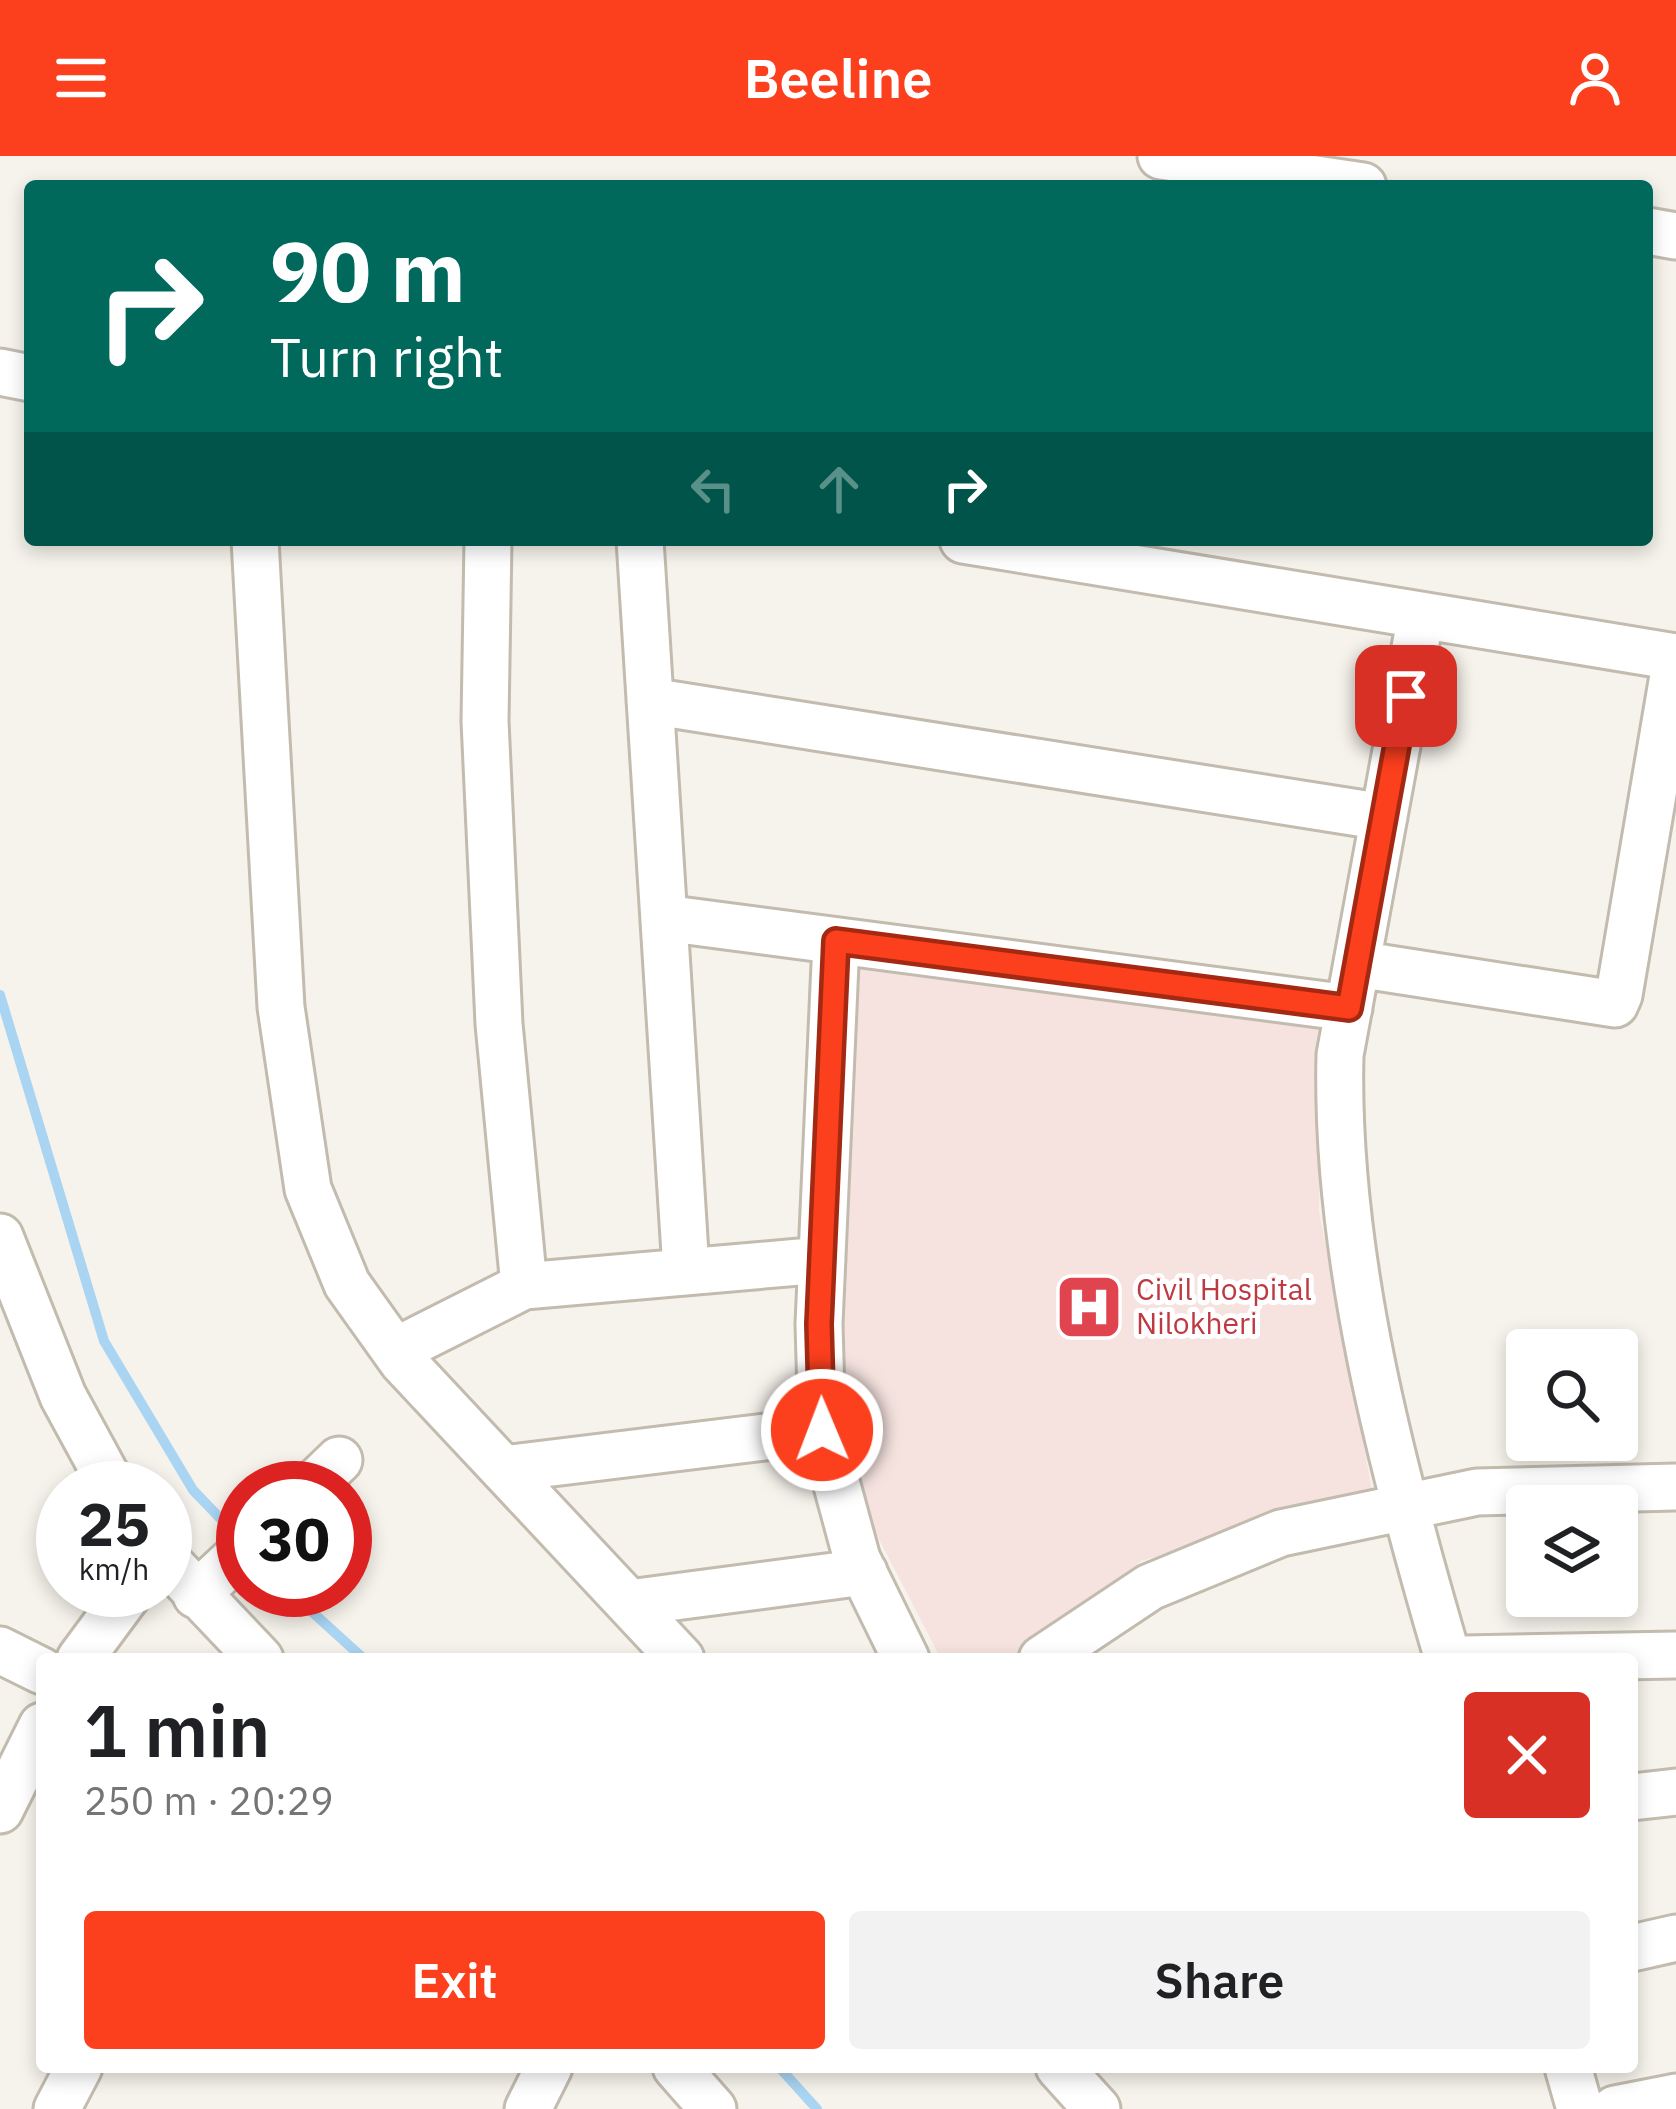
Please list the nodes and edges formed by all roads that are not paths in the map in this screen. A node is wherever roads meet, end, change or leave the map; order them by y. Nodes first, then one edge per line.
1 (1161, 156) edge
2 (1323, 180) edge
3 (255, 546) edge
4 (488, 546) edge
5 (640, 546) edge
6 (1000, 546) edge
7 (1421, 615) junction
8 (1676, 658) edge
9 (650, 701) junction
10 (1384, 817) junction
11 (664, 918) junction
12 (836, 941) junction
13 (1357, 964) junction
14 (1349, 1008) junction
15 (0, 1237) edge
16 (822, 1260) junction
17 (686, 1270) junction
18 (524, 1286) junction
19 (395, 1351) junction
20 (822, 1430) junction
21 (98, 1461) edge
22 (502, 1468) junction
23 (1676, 1487) edge
24 (1404, 1508) junction
25 (864, 1572) junction
26 (629, 1603) junction
27 (111, 1617) edge
28 (240, 1617) edge
29 (0, 1650) edge
30 (84, 1653) edge
31 (257, 1653) edge
32 (675, 1653) edge
33 (903, 1653) edge
34 (1051, 1653) edge
35 (1446, 1653) edge
36 (1676, 1654) edge
37 (1638, 1655) edge
38 (36, 1668) edge
39 (36, 1738) edge
40 (1676, 1792) edge
41 (1638, 1796) edge
42 (0, 1810) edge
43 (1676, 1938) edge
44 (1638, 1947) edge
45 (76, 2073) edge
46 (546, 2073) edge
47 (681, 2073) edge
48 (1064, 2073) edge
49 (1570, 2073) edge
50 (1676, 2097) edge
51 (57, 2109) edge
52 (528, 2109) edge
53 (713, 2109) edge
54 (1097, 2109) edge
55 (1580, 2109) edge
56 (1615, 2109) edge

1 - 2 street
3 - 19 street
4 - 18 street
5 - 9 street
6 - 7 street
7 - 8 street
7 - 10 street
8 - 13 street
9 - 10 street
9 - 11 street
10 - 13 street
11 - 12 street
11 - 17 street
12 - 14 street
12 - 16 street
13 - 14 street
14 - 24 street
15 - 21 street
16 - 17 street
16 - 20 street
17 - 18 street
18 - 19 street
19 - 22 street
20 - 22 street
20 - 25 street
22 - 26 street
23 - 24 street
24 - 34 street
24 - 35 street
25 - 26 street
25 - 33 street
26 - 32 street
27 - 30 street
28 - 31 street
29 - 38 street
36 - 37 street
39 - 42 street
40 - 41 street
43 - 44 street
45 - 51 street
46 - 52 street
47 - 53 street
48 - 54 street
49 - 55 street
50 - 56 street

